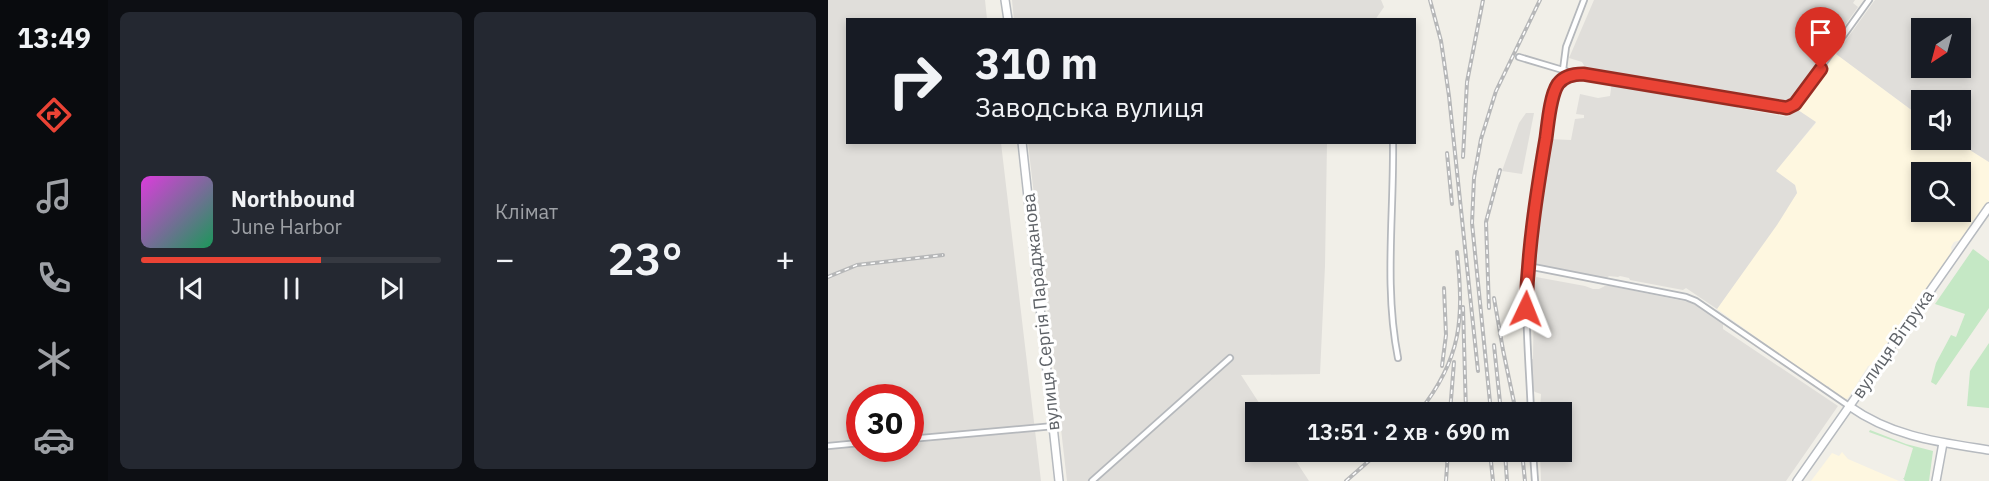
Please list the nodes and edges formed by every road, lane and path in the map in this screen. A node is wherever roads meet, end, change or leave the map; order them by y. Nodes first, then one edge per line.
1 (1005, 0) edge
2 (1584, 0) edge
3 (1869, 0) edge
4 (1008, 18) edge
5 (1519, 57) dead end
6 (1563, 70) junction
7 (1570, 76) junction
8 (1022, 144) edge
9 (1393, 144) edge
10 (1989, 207) edge
11 (1989, 213) edge
12 (1528, 266) junction
13 (1230, 358) dead end
14 (1398, 358) dead end
15 (1531, 402) edge
16 (1850, 407) junction
17 (1054, 426) junction
18 (924, 438) edge
19 (1943, 443) junction
20 (846, 444) edge
21 (828, 446) edge
22 (1989, 450) edge
23 (1534, 462) edge
24 (1059, 481) edge
25 (1092, 481) edge
26 (1535, 481) edge
27 (1800, 481) edge
28 (1936, 481) edge

1 - 4 main road
2 - 6 street
3 - 7 street
5 - 6 street
6 - 7 street
7 - 12 street
8 - 17 main road, вулиця Сергія Параджанова
9 - 14 street
10 - 16 main road, вулиця Вітрука
11 - 16 main road, вулиця Вітрука
12 - 15 street
12 - 16 street
13 - 25 street
16 - 19 main road
16 - 27 main road, вулиця Вітрука
17 - 18 street
17 - 24 main road, вулиця Сергія Параджанова
19 - 22 main road
19 - 28 main road
20 - 21 street
23 - 26 street

